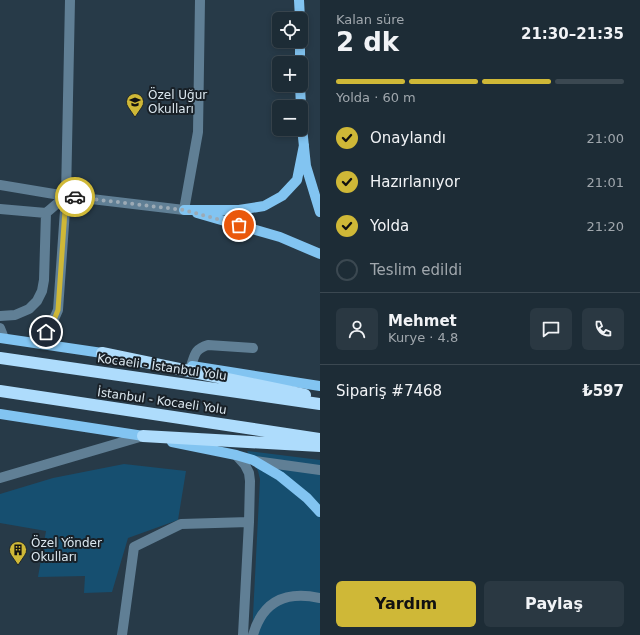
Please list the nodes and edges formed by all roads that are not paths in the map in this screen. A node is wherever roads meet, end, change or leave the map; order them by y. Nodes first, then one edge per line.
1 (70, 0) edge
2 (200, 0) edge
3 (299, 0) edge
4 (300, 12) edge
5 (303, 136) edge
6 (304, 145) junction
7 (0, 185) edge
8 (66, 196) junction
9 (0, 209) edge
10 (184, 210) junction
11 (320, 212) edge
12 (46, 213) junction
13 (320, 254) edge
14 (0, 316) edge
15 (0, 328) edge
16 (2, 338) edge
17 (31, 342) junction
18 (253, 348) dead end
19 (102, 353) junction
20 (0, 358) edge
21 (191, 366) junction
22 (320, 386) edge
23 (0, 391) edge
24 (320, 398) edge
25 (320, 404) edge
26 (0, 414) edge
27 (143, 436) junction
28 (320, 439) edge
29 (320, 446) edge
30 (236, 455) junction
31 (253, 460) junction
32 (320, 470) edge
33 (0, 478) edge
34 (320, 512) edge
35 (249, 522) junction
36 (320, 598) edge
37 (122, 635) edge
38 (243, 635) edge
39 (253, 635) edge

1 - 8 street
2 - 10 street
3 - 4 main road
5 - 6 main road
6 - 10 main road
6 - 11 main road
7 - 8 street
8 - 10 street
8 - 12 street
8 - 17 street
9 - 12 street
10 - 13 main road
12 - 14 street
15 - 16 street
16 - 17 main road
17 - 19 main road
18 - 21 street
19 - 21 main road
19 - 24 highway
20 - 25 highway, Kocaeli - İstanbul Yolu
21 - 22 main road
23 - 28 highway, İstanbul - Kocaeli Yolu
26 - 27 main road
27 - 29 highway
27 - 30 main road
27 - 33 street
30 - 31 main road
30 - 35 street
31 - 32 street
31 - 34 main road
35 - 37 street
35 - 38 street
36 - 39 street

